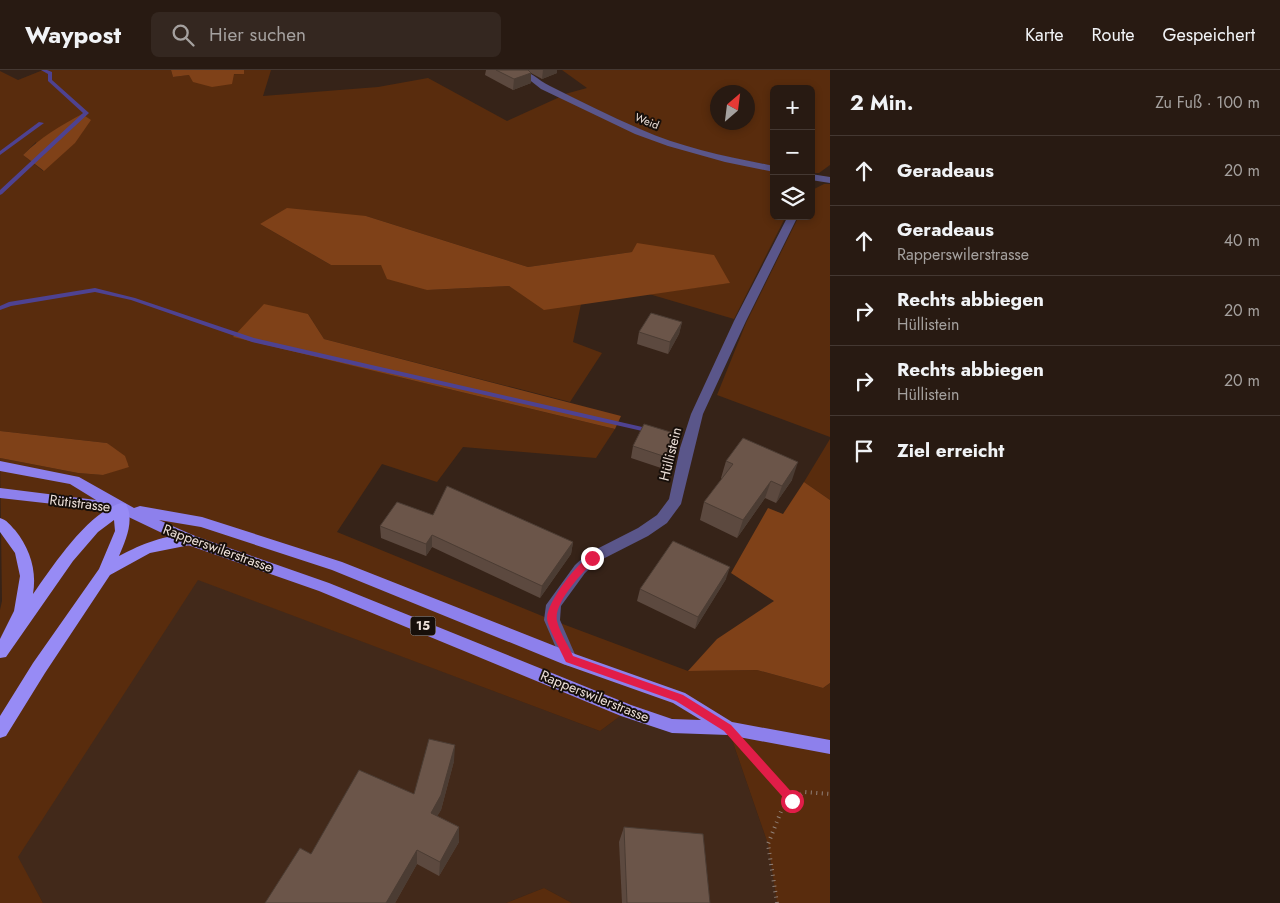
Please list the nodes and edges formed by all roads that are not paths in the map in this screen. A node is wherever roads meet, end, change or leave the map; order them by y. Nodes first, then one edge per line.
1 (520, 70) edge
2 (770, 168) edge
3 (815, 180) edge
4 (830, 180) edge
5 (791, 220) edge
6 (0, 466) edge
7 (0, 492) edge
8 (121, 508) junction
9 (0, 523) edge
10 (190, 540) junction
11 (105, 571) junction
12 (12, 635) junction
13 (0, 652) edge
14 (570, 659) junction
15 (728, 728) junction
16 (0, 731) edge
17 (830, 747) edge

1 - 2 street, Weid
3 - 4 street
5 - 14 street, Hüllistein
6 - 8 main road, Rütistrasse / 15
7 - 8 main road, Rütistrasse / 15
8 - 10 main road, Rapperswilerstrasse / 15
8 - 11 highway
8 - 12 highway
8 - 14 main road, Rapperswilerstrasse / 15
9 - 12 highway
10 - 11 highway
10 - 15 main road, Rapperswilerstrasse / 15
11 - 16 highway
12 - 13 highway
14 - 15 main road, Rapperswilerstrasse / 15
15 - 17 main road, Rapperswilerstrasse / 15

